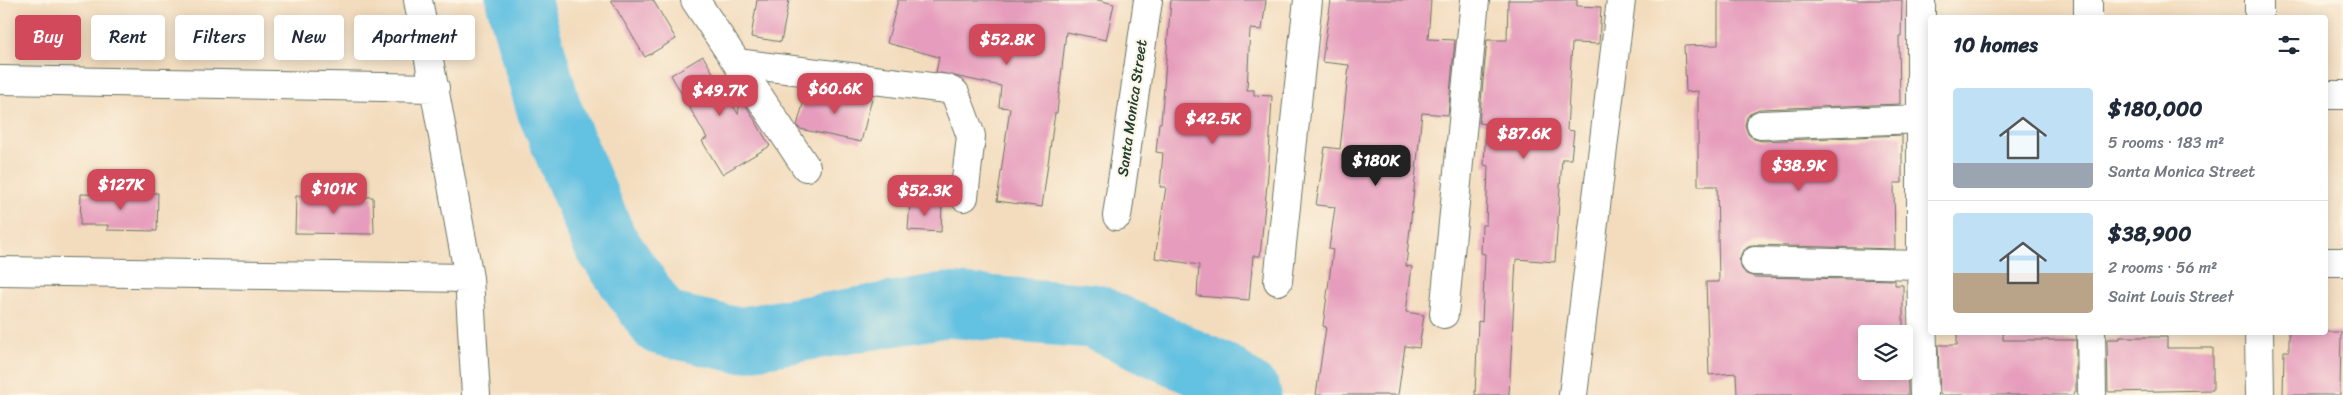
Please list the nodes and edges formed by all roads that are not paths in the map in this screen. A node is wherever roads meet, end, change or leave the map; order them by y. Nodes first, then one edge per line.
1 (418, 0) edge
2 (695, 0) edge
3 (1148, 0) edge
4 (1308, 0) edge
5 (1475, 0) edge
6 (1621, 0) edge
7 (1921, 0) edge
8 (2088, 0) edge
9 (2259, 0) edge
10 (2088, 15) edge
11 (2259, 15) edge
12 (737, 62) junction
13 (0, 80) edge
14 (435, 88) junction
15 (2328, 95) edge
16 (2343, 95) edge
17 (1920, 119) junction
18 (1761, 125) dead end
19 (806, 167) dead end
20 (964, 197) dead end
21 (1116, 216) dead end
22 (1755, 262) dead end
23 (2328, 262) edge
24 (2343, 262) edge
25 (1921, 265) junction
26 (0, 271) edge
27 (469, 278) junction
28 (1278, 281) dead end
29 (1444, 314) dead end
30 (2091, 335) edge
31 (2259, 335) edge
32 (476, 395) edge
33 (1573, 395) edge
34 (1924, 395) edge
35 (2092, 395) edge
36 (2260, 395) edge

1 - 14 street
2 - 12 street
3 - 21 street, Santa Monica Street
4 - 28 street
5 - 29 street
6 - 33 street
7 - 17 street
8 - 10 street
9 - 11 street
12 - 19 street
12 - 20 street
13 - 14 street
14 - 27 street
15 - 16 street
17 - 18 street
17 - 25 street
22 - 25 street
23 - 24 street
25 - 34 street
26 - 27 street
27 - 32 street
30 - 35 street
31 - 36 street

